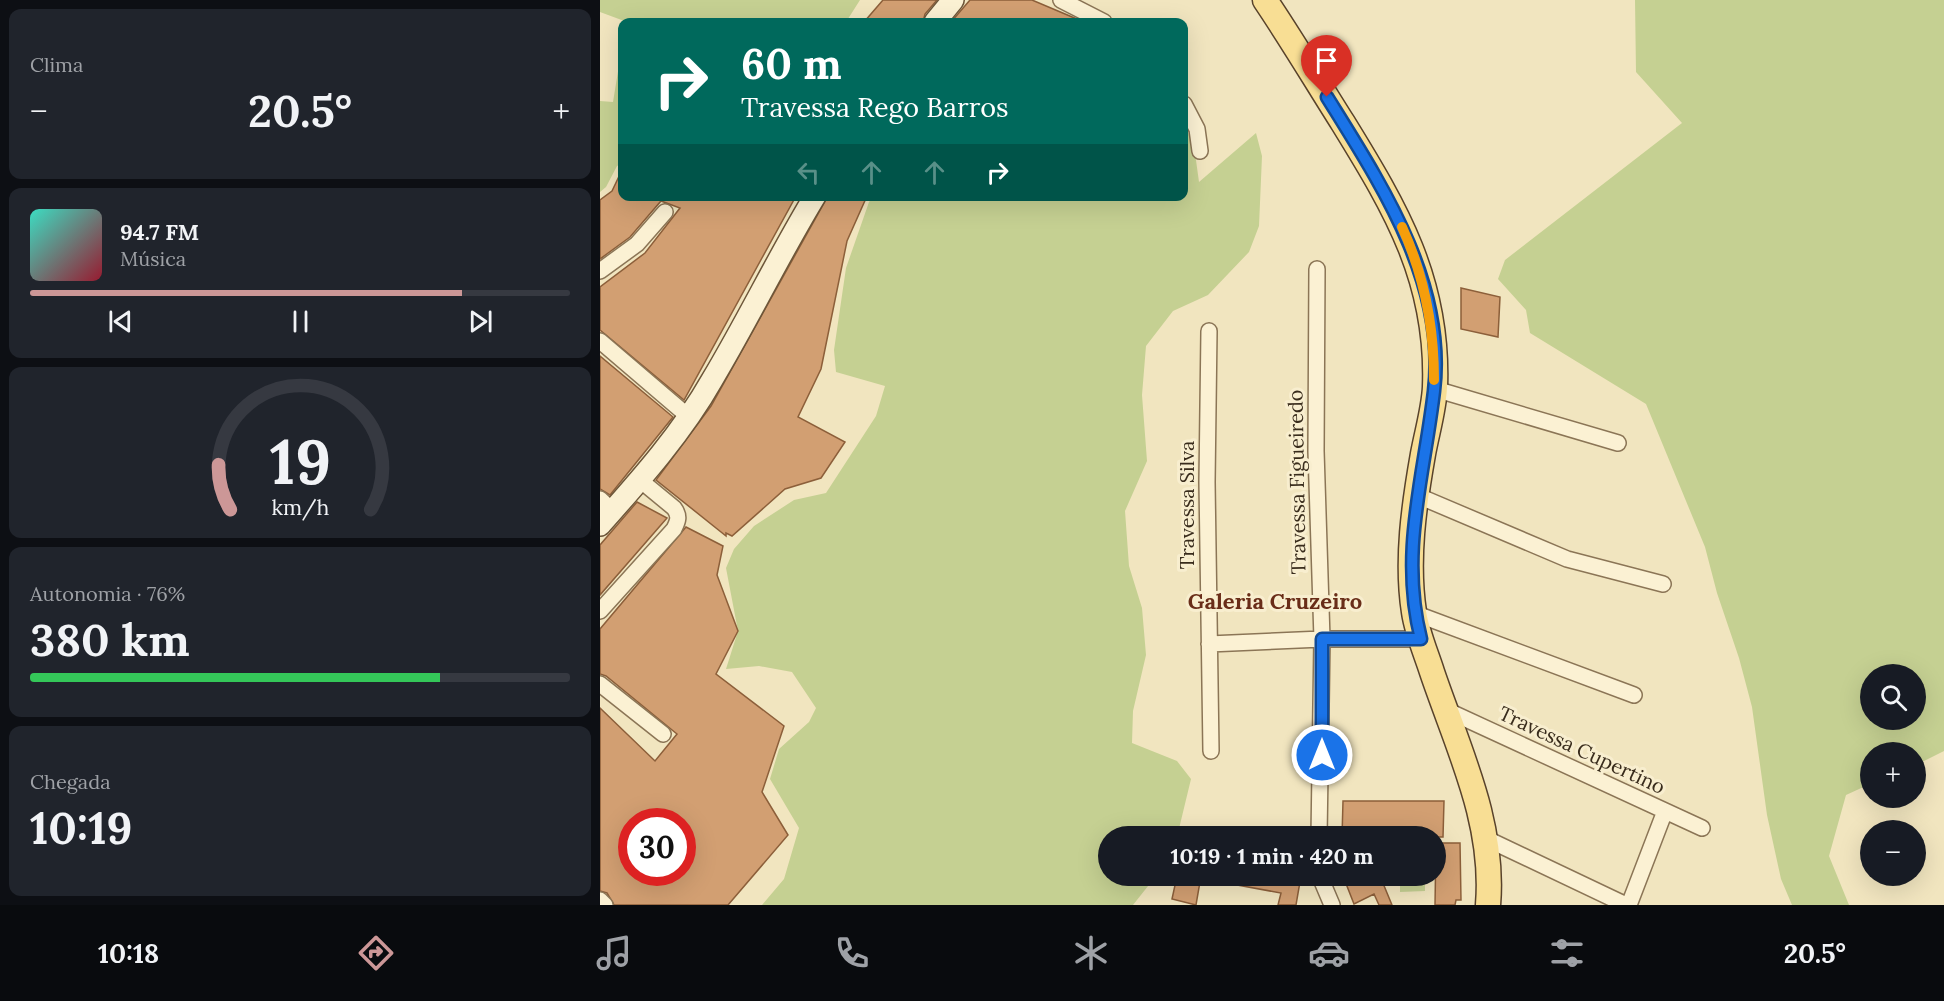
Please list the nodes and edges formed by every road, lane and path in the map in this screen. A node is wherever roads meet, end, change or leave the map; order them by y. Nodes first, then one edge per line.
1 (953, 0) edge
2 (1061, 0) edge
3 (1265, 0) edge
4 (938, 18) edge
5 (1096, 18) edge
6 (1188, 112) edge
7 (1200, 151) dead end
8 (812, 201) edge
9 (665, 212) dead end
10 (1317, 270) dead end
11 (600, 271) edge
12 (1209, 331) dead end
13 (600, 341) edge
14 (1434, 389) junction
15 (689, 417) junction
16 (1618, 443) dead end
17 (640, 480) junction
18 (1416, 495) junction
19 (604, 511) edge
20 (1663, 584) dead end
21 (600, 611) edge
22 (1414, 613) junction
23 (1322, 639) junction
24 (1421, 639) junction
25 (1209, 644) junction
26 (600, 684) edge
27 (1634, 695) dead end
28 (1444, 709) junction
29 (663, 734) dead end
30 (1211, 752) dead end
31 (1665, 811) junction
32 (1318, 826) edge
33 (1702, 828) dead end
34 (1487, 839) junction
35 (1324, 886) edge
36 (600, 900) edge
37 (605, 905) edge
38 (1332, 905) edge
39 (1488, 905) edge
40 (1628, 905) edge

1 - 4 main road
2 - 5 street
3 - 14 main road
6 - 7 street
8 - 15 main road
9 - 11 street
10 - 23 street, Travessa Figueiredo
12 - 25 street, Travessa Silva
13 - 15 street
14 - 16 street
14 - 18 main road
15 - 17 main road
17 - 19 main road
17 - 21 street
18 - 20 street
18 - 22 main road
22 - 24 main road
22 - 27 street
23 - 24 street
23 - 25 street
23 - 32 street, Travessa Figueiredo
24 - 28 main road
25 - 30 street, Travessa Silva
26 - 29 street
28 - 31 street, Travessa Cupertino
28 - 34 main road
31 - 33 street, Travessa Cupertino
31 - 40 street
34 - 39 main road
34 - 40 street
35 - 38 street
36 - 37 street

